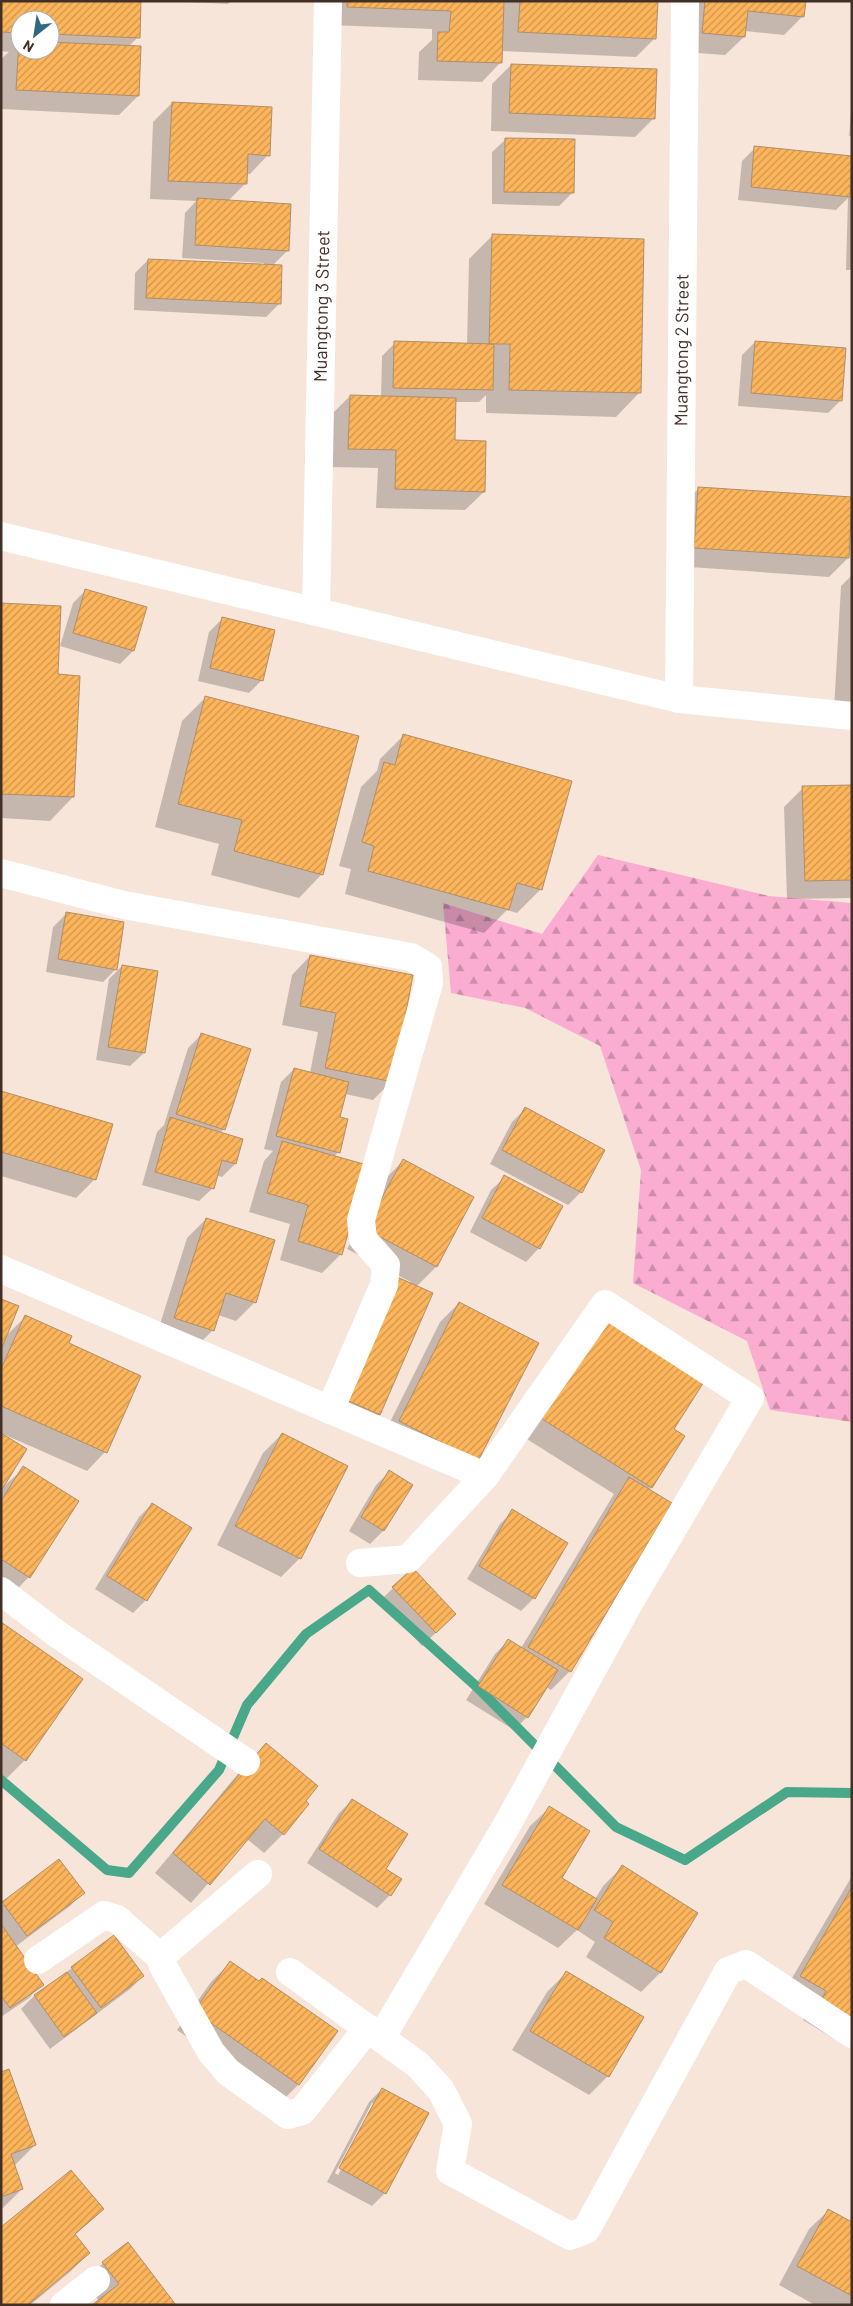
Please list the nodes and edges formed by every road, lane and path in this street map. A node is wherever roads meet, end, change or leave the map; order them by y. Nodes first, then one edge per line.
1 (328, 1) edge
2 (685, 1) edge
3 (1, 536) edge
4 (316, 611) junction
5 (678, 698) junction
6 (852, 716) edge
7 (1, 872) edge
8 (1, 1269) edge
9 (330, 1410) junction
10 (485, 1476) junction
11 (360, 1563) dead end
12 (1, 1591) edge
13 (246, 1762) dead end
14 (258, 1874) dead end
15 (160, 1957) junction
16 (38, 1960) dead end
17 (290, 1972) dead end
18 (374, 2033) junction
19 (852, 2034) edge
20 (96, 2280) dead end
21 (64, 2305) edge

1 - 4 street, Muangtong 3 Street
2 - 5 street, Muangtong 2 Street
3 - 4 street
4 - 5 street
5 - 6 street
7 - 9 street
8 - 9 street
9 - 10 street
10 - 11 street
10 - 18 street
12 - 13 street
14 - 15 street
15 - 16 street
15 - 18 street
17 - 18 street
18 - 19 street
20 - 21 street

